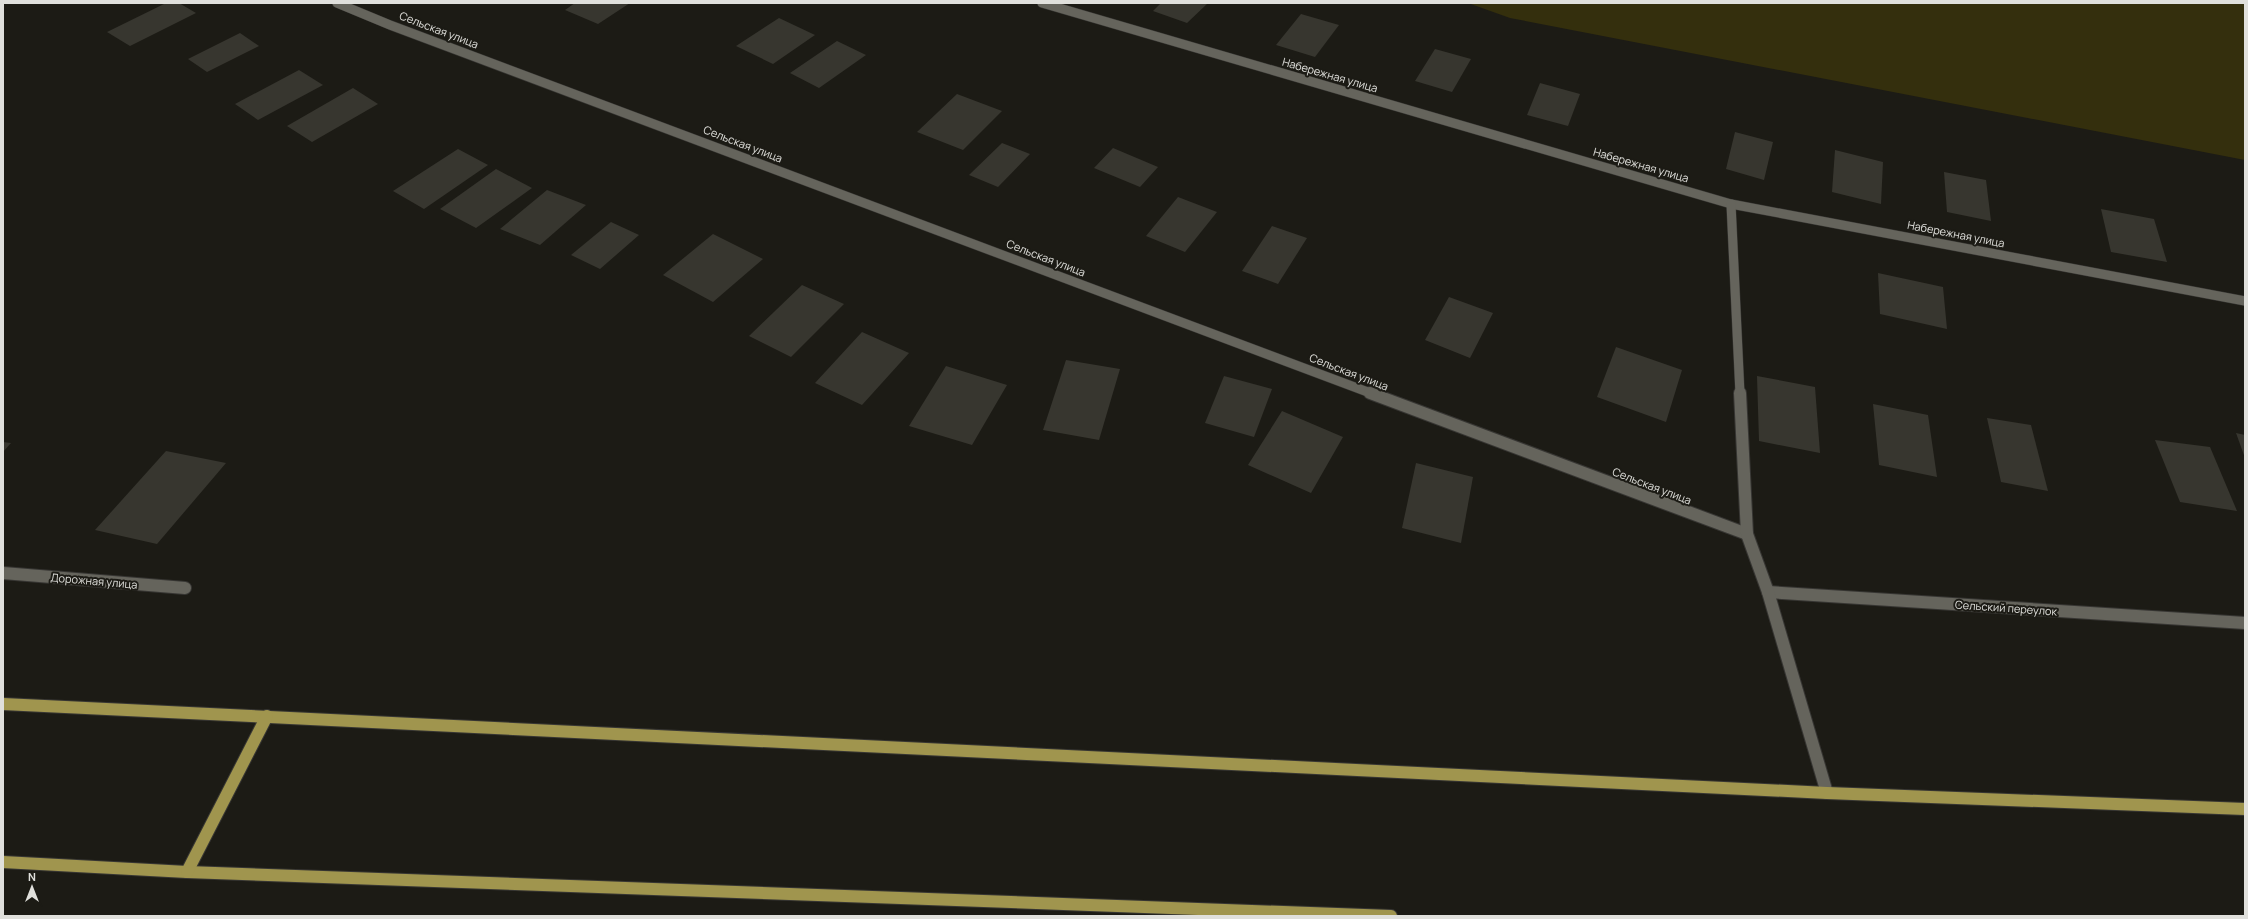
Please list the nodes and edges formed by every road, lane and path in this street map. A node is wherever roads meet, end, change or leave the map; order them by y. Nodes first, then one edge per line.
1 (337, 3) edge
2 (1042, 3) edge
3 (1731, 204) junction
4 (2245, 301) edge
5 (1747, 534) junction
6 (3, 573) edge
7 (185, 588) dead end
8 (1768, 592) junction
9 (2245, 623) edge
10 (3, 704) edge
11 (267, 716) junction
12 (1827, 792) junction
13 (2245, 809) edge
14 (3, 862) edge
15 (187, 872) junction
16 (1320, 914) edge
17 (1391, 916) edge

1 - 5 street, Сельская улица
2 - 3 street, Набережная улица
3 - 4 street, Набережная улица
3 - 5 street
5 - 8 street
6 - 7 street, Дорожная улица
8 - 9 street, Сельский переулок
8 - 12 street
10 - 11 highway
11 - 12 highway
11 - 15 highway
12 - 13 highway
14 - 15 highway
15 - 16 highway
16 - 17 highway

